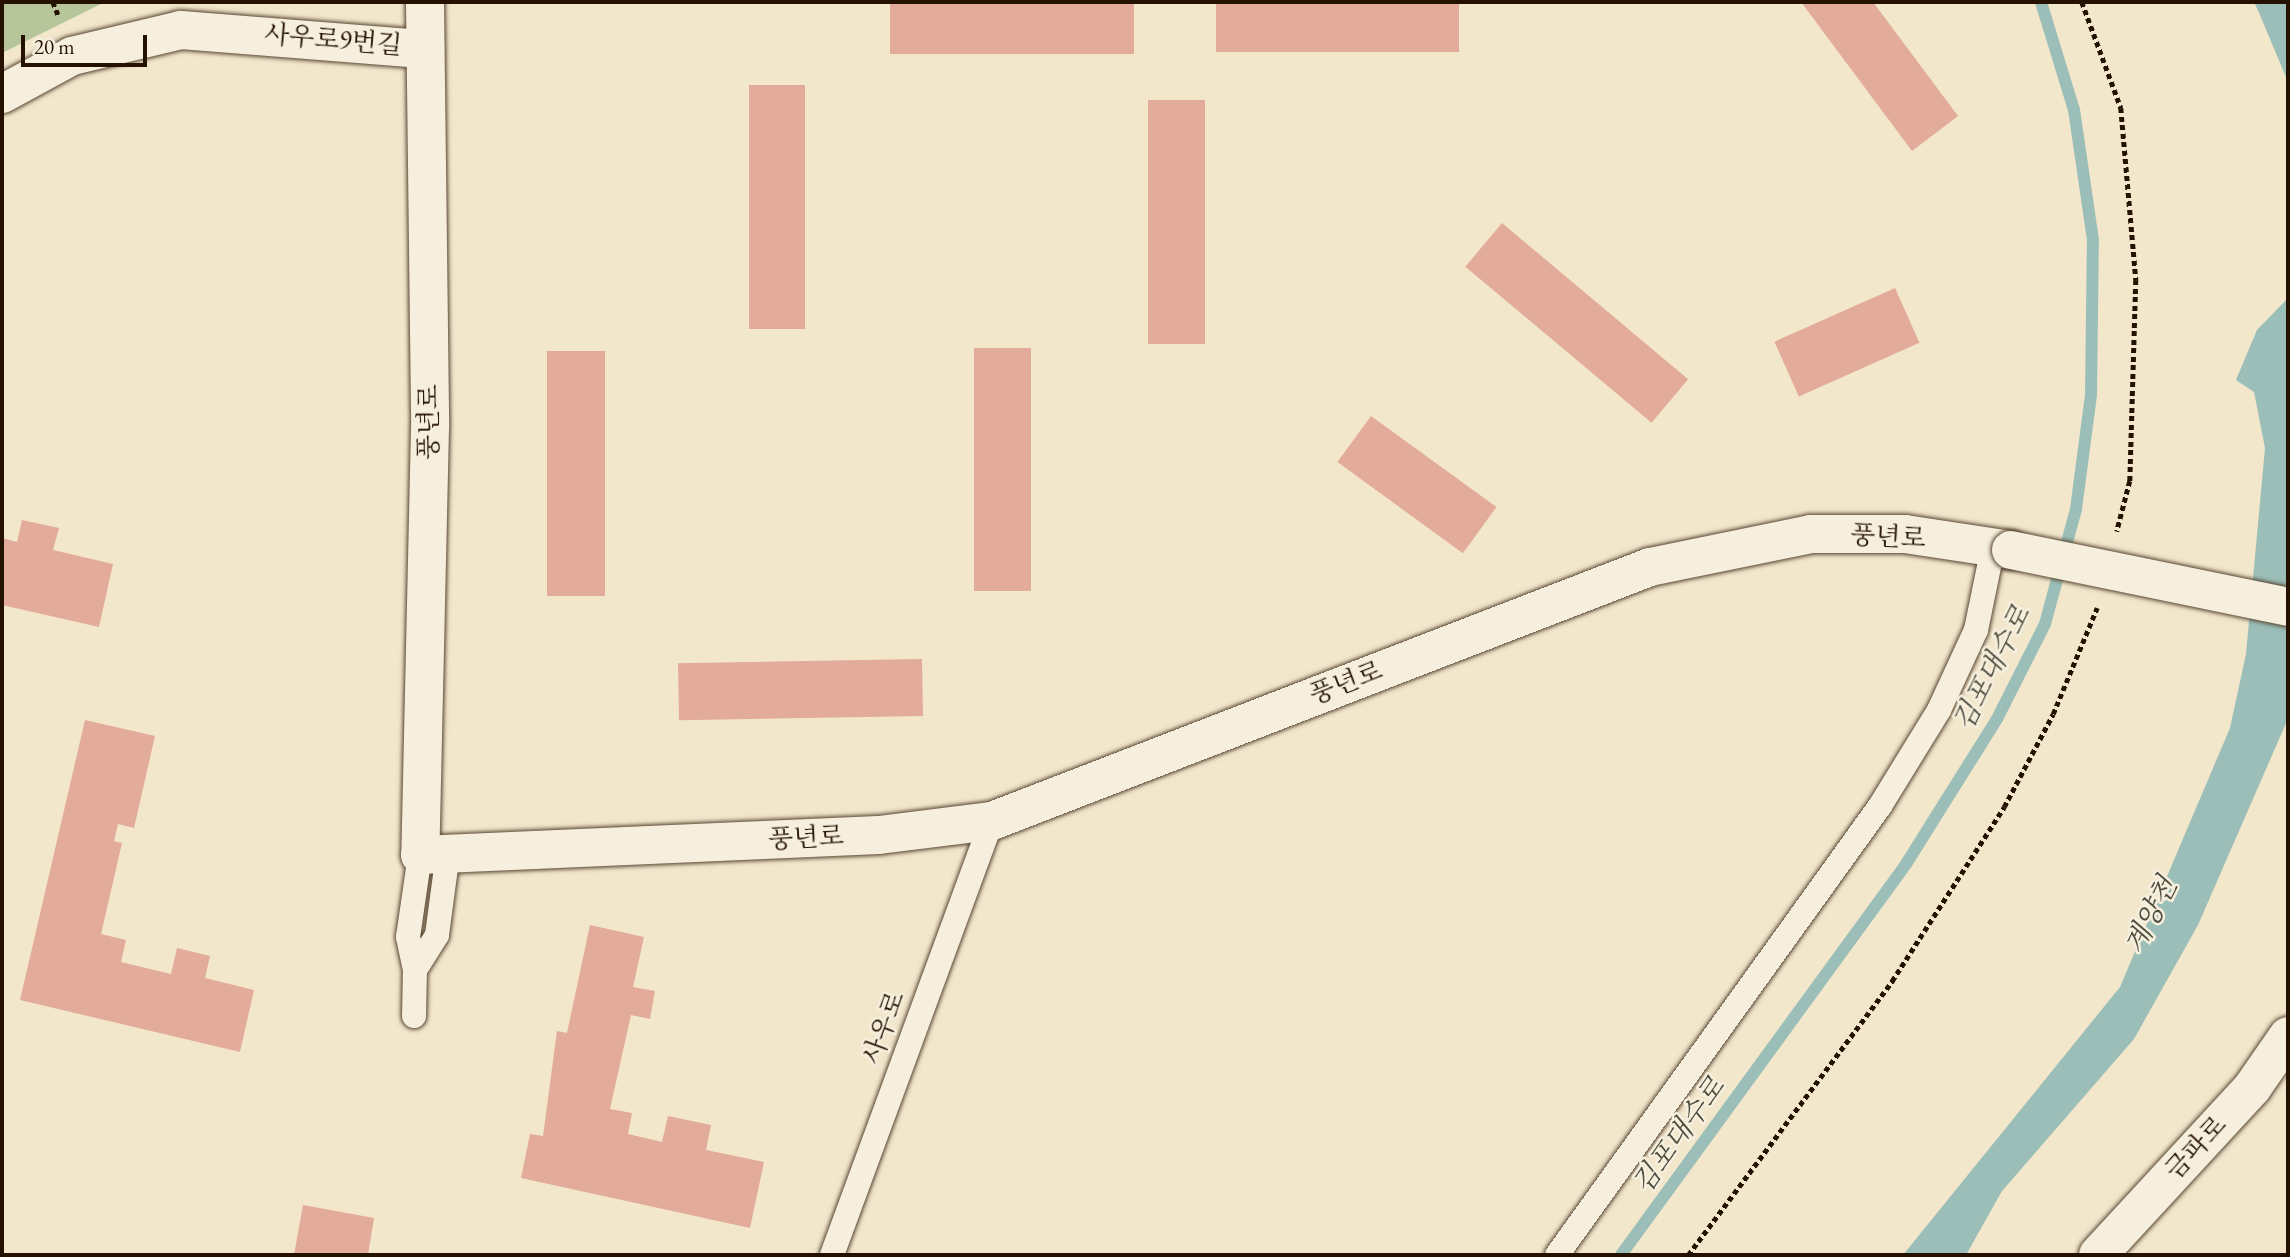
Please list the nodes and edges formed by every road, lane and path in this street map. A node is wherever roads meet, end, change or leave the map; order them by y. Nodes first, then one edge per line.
1 (425, 2) edge
2 (425, 49) junction
3 (2, 94) edge
4 (2002, 549) junction
5 (2288, 607) edge
6 (992, 821) junction
7 (434, 854) junction
8 (414, 1016) dead end
9 (2288, 1036) edge
10 (832, 1255) edge
11 (1557, 1255) edge
12 (2098, 1255) edge

1 - 2 street, 풍년로
2 - 3 street, 사우로9번길
2 - 7 street, 풍년로
4 - 5 street, 풍년로, bridge
4 - 6 street, 풍년로
4 - 11 lane
6 - 7 street, 풍년로
6 - 10 lane, 사우로
7 - 8 lane
9 - 12 street, 금파로

